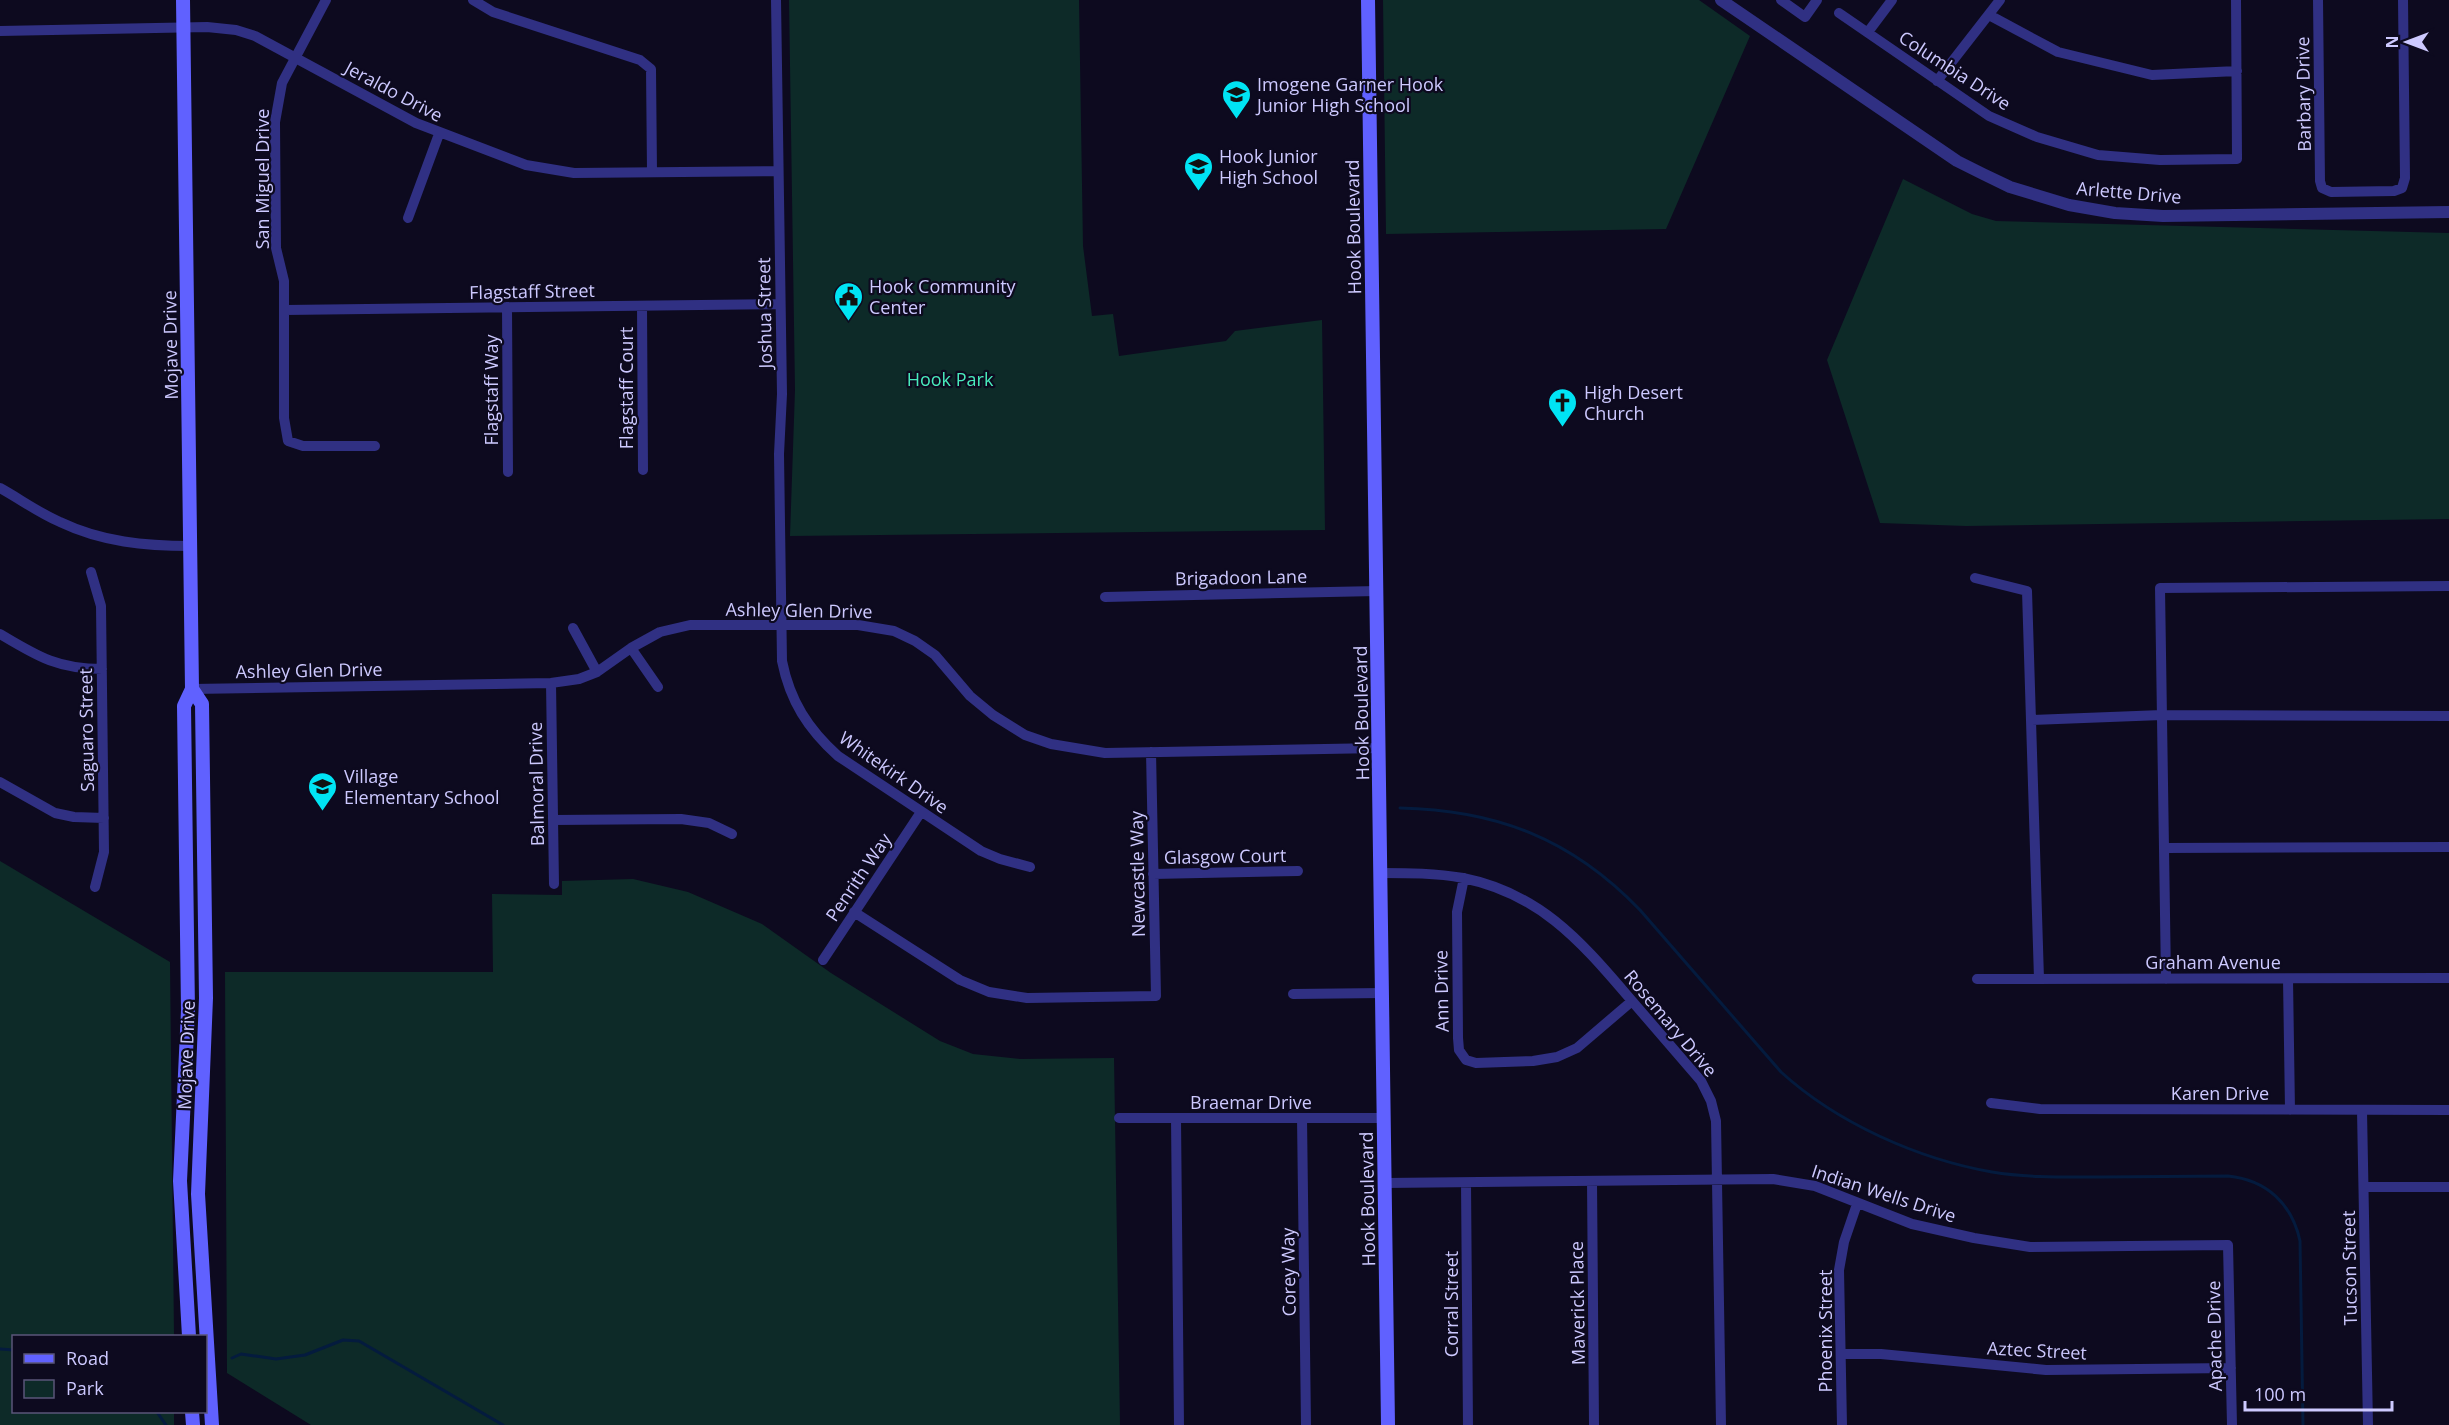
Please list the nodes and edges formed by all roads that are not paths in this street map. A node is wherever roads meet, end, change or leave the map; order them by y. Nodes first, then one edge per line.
1 (183, 0) edge
2 (326, 0) edge
3 (473, 0) edge
4 (776, 0) edge
5 (1368, 0) edge
6 (1721, 0) edge
7 (1781, 0) edge
8 (1817, 0) edge
9 (1892, 0) edge
10 (2000, 0) edge
11 (2236, 0) edge
12 (2318, 0) edge
13 (2403, 0) edge
14 (1839, 13) dead end
15 (1989, 15) junction
16 (183, 27) junction
17 (0, 31) edge
18 (1868, 32) junction
19 (294, 56) junction
20 (2236, 71) junction
21 (1937, 81) junction
22 (439, 134) junction
23 (778, 171) junction
24 (652, 172) junction
25 (2449, 212) edge
26 (408, 218) dead end
27 (780, 304) junction
28 (642, 306) junction
29 (507, 307) junction
30 (285, 310) junction
31 (375, 446) dead end
32 (643, 470) dead end
33 (508, 472) dead end
34 (0, 488) edge
35 (191, 546) junction
36 (91, 572) dead end
37 (1975, 578) dead end
38 (2449, 586) edge
39 (1377, 591) junction
40 (1105, 597) dead end
41 (781, 625) junction
42 (573, 628) dead end
43 (0, 634) edge
44 (631, 648) junction
45 (102, 669) junction
46 (597, 672) junction
47 (551, 683) junction
48 (658, 687) dead end
49 (192, 689) junction
50 (2162, 714) junction
51 (2449, 716) edge
52 (2031, 720) junction
53 (1379, 748) junction
54 (1151, 752) junction
55 (0, 782) edge
56 (921, 812) junction
57 (104, 818) junction
58 (553, 820) junction
59 (732, 834) dead end
60 (2449, 846) edge
61 (2164, 848) junction
62 (1030, 867) dead end
63 (1298, 871) dead end
64 (1381, 873) junction
65 (1153, 874) junction
66 (1464, 878) junction
67 (554, 884) dead end
68 (95, 887) dead end
69 (855, 912) junction
70 (823, 960) dead end
71 (2449, 978) edge
72 (1977, 979) dead end
73 (2039, 979) junction
74 (2166, 979) junction
75 (2288, 979) junction
76 (1383, 993) junction
77 (1293, 994) dead end
78 (1632, 1001) junction
79 (1991, 1103) dead end
80 (2290, 1110) junction
81 (2449, 1110) edge
82 (2362, 1111) junction
83 (1119, 1118) dead end
84 (1176, 1118) junction
85 (1302, 1118) junction
86 (1384, 1118) junction
87 (1718, 1180) junction
88 (1592, 1181) junction
89 (1385, 1183) junction
90 (1466, 1183) junction
91 (2364, 1187) junction
92 (2449, 1187) edge
93 (1857, 1204) junction
94 (2228, 1245) joint
95 (189, 1335) edge
96 (207, 1335) edge
97 (207, 1342) edge
98 (1841, 1354) junction
99 (2231, 1368) junction
100 (212, 1425) edge
101 (1179, 1425) edge
102 (1306, 1425) edge
103 (1388, 1425) edge
104 (1468, 1425) edge
105 (1594, 1425) edge
106 (1721, 1425) edge
107 (1842, 1425) edge
108 (2232, 1425) edge
109 (2368, 1425) edge

1 - 16 main road, Mojave Drive
2 - 19 street, San Miguel Drive
3 - 24 street
4 - 23 street, Joshua Street
5 - 39 main road, Hook Boulevard
6 - 25 street, Arlette Drive
7 - 8 street
9 - 18 street
10 - 15 street
11 - 20 street
12 - 13 street, Barbary Drive
14 - 18 street, Columbia Drive
15 - 20 street
15 - 21 street
16 - 17 street, Jeraldo Drive
16 - 19 street, Jeraldo Drive
16 - 35 main road, Mojave Drive
18 - 21 street, Columbia Drive
19 - 22 street, Jeraldo Drive
19 - 30 street, San Miguel Drive
20 - 21 street, Columbia Drive
22 - 24 street, Jeraldo Drive
22 - 26 street
23 - 24 street, Jeraldo Drive
23 - 27 street, Joshua Street
27 - 28 street, Flagstaff Street
27 - 41 street, Joshua Street
28 - 29 street, Flagstaff Street
28 - 32 street, Flagstaff Court
29 - 30 street, Flagstaff Street
29 - 33 street, Flagstaff Way
30 - 31 street, San Miguel Drive
34 - 35 street
35 - 49 main road, Mojave Drive
36 - 45 street, Saguaro Street
37 - 52 street
38 - 50 street
39 - 40 street, Brigadoon Lane
39 - 53 main road, Hook Boulevard
41 - 44 street, Ashley Glen Drive
41 - 54 street, Ashley Glen Drive
41 - 56 street, Whitekirk Drive
42 - 46 street
43 - 45 street
44 - 46 street, Ashley Glen Drive
44 - 48 street
45 - 57 street, Saguaro Street
46 - 47 street, Ashley Glen Drive
47 - 49 street, Ashley Glen Drive
47 - 58 street, Balmoral Drive
49 - 95 main road, Mojave Drive
49 - 96 main road, Mojave Drive
50 - 51 street
50 - 52 street
50 - 61 street
52 - 73 street
53 - 54 street, Ashley Glen Drive
53 - 64 main road, Hook Boulevard
54 - 65 street, Newcastle Way
55 - 57 street
56 - 62 street, Whitekirk Drive
56 - 69 street, Penrith Way
57 - 68 street, Saguaro Street
58 - 59 street
58 - 67 street, Balmoral Drive
60 - 61 street
61 - 74 street
63 - 65 street, Glasgow Court
64 - 66 street, Rosemary Drive
64 - 76 main road, Hook Boulevard
65 - 69 street, Newcastle Way
66 - 78 street, Rosemary Drive
66 - 78 street, Ann Drive
69 - 70 street, Penrith Way
71 - 75 street, Graham Avenue
72 - 73 street, Graham Avenue
73 - 74 street, Graham Avenue
74 - 75 street, Graham Avenue
75 - 80 street
76 - 77 street
76 - 86 main road, Hook Boulevard
78 - 87 street, Rosemary Drive
79 - 80 street, Karen Drive
80 - 82 street, Karen Drive
81 - 82 street, Karen Drive
82 - 91 street, Tucson Street
83 - 84 street, Braemar Drive
84 - 85 street, Braemar Drive
84 - 101 street
85 - 86 street, Braemar Drive
85 - 102 street, Corey Way
86 - 89 main road, Hook Boulevard
87 - 88 street, Indian Wells Drive
87 - 93 street, Indian Wells Drive
87 - 106 street, Rosemary Drive
88 - 90 street, Indian Wells Drive
88 - 105 street, Maverick Place
89 - 90 street, Indian Wells Drive
89 - 103 main road, Hook Boulevard
90 - 104 street, Corral Street
91 - 92 street
91 - 109 street, Tucson Street
93 - 94 street, Indian Wells Drive
93 - 98 street, Phoenix Street
94 - 99 street, Apache Drive
97 - 100 main road, Mojave Drive
98 - 99 street, Aztec Street
98 - 107 street, Phoenix Street
99 - 108 street, Apache Drive

